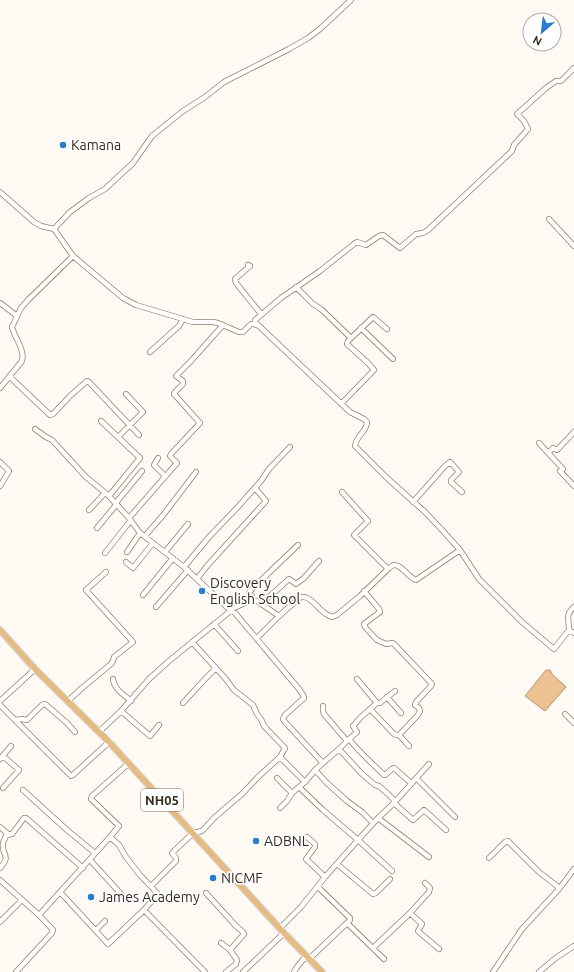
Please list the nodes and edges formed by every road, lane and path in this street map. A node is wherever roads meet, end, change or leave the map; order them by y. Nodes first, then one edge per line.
1 (351, 0) edge
2 (574, 68) edge
3 (0, 192) edge
4 (549, 219) dead end
5 (54, 229) junction
6 (574, 246) edge
7 (73, 256) junction
8 (248, 264) dead end
9 (296, 287) junction
10 (0, 303) edge
11 (261, 314) junction
12 (17, 316) junction
13 (183, 319) junction
14 (223, 325) junction
15 (259, 326) junction
16 (361, 328) junction
17 (388, 329) dead end
18 (351, 338) junction
19 (150, 352) dead end
20 (393, 360) dead end
21 (10, 377) junction
22 (0, 388) edge
23 (126, 394) dead end
24 (341, 404) junction
25 (101, 421) dead end
26 (130, 425) junction
27 (35, 429) dead end
28 (574, 432) edge
29 (139, 435) dead end
30 (118, 437) junction
31 (538, 444) dead end
32 (290, 447) dead end
33 (548, 453) junction
34 (158, 458) dead end
35 (0, 462) edge
36 (142, 471) dead end
37 (196, 472) dead end
38 (165, 476) junction
39 (0, 486) edge
40 (574, 486) edge
41 (255, 488) junction
42 (342, 492) dead end
43 (462, 492) dead end
44 (107, 495) junction
45 (413, 502) junction
46 (116, 504) junction
47 (89, 510) dead end
48 (130, 519) junction
49 (188, 524) dead end
50 (97, 528) dead end
51 (142, 534) junction
52 (153, 543) junction
53 (298, 545) dead end
54 (460, 550) junction
55 (105, 552) dead end
56 (127, 552) dead end
57 (165, 552) junction
58 (173, 558) junction
59 (318, 561) dead end
60 (126, 562) dead end
61 (186, 569) junction
62 (388, 569) junction
63 (106, 572) dead end
64 (197, 579) junction
65 (364, 591) junction
66 (143, 594) dead end
67 (251, 600) junction
68 (261, 604) junction
69 (156, 607) dead end
70 (574, 607) edge
71 (230, 610) junction
72 (279, 616) junction
73 (214, 624) junction
74 (0, 630) edge
75 (569, 630) junction
76 (574, 633) edge
77 (257, 638) junction
78 (192, 642) junction
79 (238, 651) dead end
80 (216, 668) junction
81 (35, 669) junction
82 (113, 679) dead end
83 (357, 679) dead end
84 (395, 691) dead end
85 (387, 697) junction
86 (131, 700) junction
87 (0, 701) edge
88 (68, 701) junction
89 (183, 703) dead end
90 (377, 703) junction
91 (0, 705) edge
92 (323, 706) dead end
93 (370, 709) junction
94 (121, 711) junction
95 (401, 713) dead end
96 (565, 714) dead end
97 (16, 720) junction
98 (574, 724) edge
99 (159, 725) dead end
100 (75, 732) dead end
101 (99, 732) junction
102 (399, 735) junction
103 (348, 740) junction
104 (109, 742) junction
105 (11, 746) dead end
106 (409, 746) dead end
107 (339, 749) junction
108 (2, 757) edge
109 (280, 757) junction
110 (323, 763) junction
111 (128, 764) junction
112 (429, 764) dead end
113 (315, 770) junction
114 (277, 778) dead end
115 (416, 778) junction
116 (305, 782) junction
117 (411, 783) junction
118 (299, 787) junction
119 (3, 788) dead end
120 (23, 790) dead end
121 (292, 793) junction
122 (395, 802) junction
123 (280, 808) dead end
124 (455, 817) dead end
125 (378, 818) junction
126 (373, 824) junction
127 (0, 827) edge
128 (446, 830) dead end
129 (193, 833) junction
130 (7, 835) junction
131 (110, 837) junction
132 (307, 837) dead end
133 (358, 840) junction
134 (95, 853) junction
135 (429, 857) dead end
136 (489, 858) dead end
137 (90, 860) junction
138 (337, 864) junction
139 (0, 868) edge
140 (82, 868) junction
141 (574, 869) edge
142 (392, 871) dead end
143 (325, 877) junction
144 (390, 879) dead end
145 (0, 880) edge
146 (425, 883) dead end
147 (151, 886) junction
148 (318, 887) junction
149 (559, 890) junction
150 (60, 892) junction
151 (206, 893) dead end
152 (122, 895) dead end
153 (22, 900) junction
154 (144, 910) junction
155 (410, 913) junction
156 (38, 915) junction
157 (105, 921) dead end
158 (0, 922) edge
159 (347, 923) junction
160 (96, 930) junction
161 (282, 930) junction
162 (221, 943) dead end
163 (574, 946) edge
164 (373, 948) junction
165 (440, 949) dead end
166 (230, 950) junction
167 (308, 957) junction
168 (384, 959) dead end
169 (16, 972) edge
170 (205, 972) edge
171 (226, 972) edge
172 (243, 972) edge
173 (294, 972) edge
174 (322, 972) edge
175 (493, 972) edge
176 (540, 972) edge

1 - 5 street
2 - 9 street
3 - 5 street
4 - 6 street
5 - 7 street
7 - 12 street
7 - 13 street
8 - 11 street
9 - 11 street
9 - 18 street
10 - 12 street
11 - 15 street
12 - 21 street
13 - 14 street
13 - 19 street
14 - 15 street
14 - 38 street
15 - 24 street
16 - 17 street
16 - 18 street
16 - 20 street
18 - 24 street
21 - 22 street
21 - 26 street
23 - 26 street
24 - 45 street
25 - 30 street
26 - 29 street
26 - 30 street
27 - 44 street
28 - 33 street
30 - 44 street
31 - 33 street
32 - 41 street
33 - 40 street
34 - 38 street
35 - 39 street
36 - 46 street
37 - 51 street
38 - 48 street
41 - 61 street
41 - 64 street
42 - 62 street
43 - 45 street
44 - 46 street
44 - 47 street
45 - 54 street
46 - 48 street
46 - 50 street
48 - 51 street
48 - 55 street
49 - 57 street
51 - 52 street
51 - 56 street
52 - 57 street
52 - 60 street
53 - 67 street
54 - 62 street
54 - 75 street
57 - 58 street
58 - 61 street
58 - 66 street
59 - 68 street
61 - 64 street
61 - 69 street
62 - 65 street
63 - 88 street
64 - 71 street
65 - 72 street
65 - 102 street
67 - 68 street
67 - 71 street
68 - 72 street
70 - 75 street
71 - 73 street
71 - 77 street
72 - 77 street
73 - 78 street
73 - 79 street
74 - 81 main road, NH05
75 - 76 street
77 - 110 street
78 - 80 street
78 - 86 street
80 - 89 street
80 - 109 street
81 - 87 street
81 - 88 main road, NH05
82 - 86 street
83 - 90 street
84 - 85 street
85 - 90 street
85 - 95 street
86 - 94 street
88 - 101 main road, NH05
90 - 93 street
91 - 97 street
92 - 103 street
93 - 102 street
93 - 103 street
94 - 99 street
94 - 101 street
96 - 98 street
97 - 100 street
97 - 104 street
101 - 104 main road, NH05
102 - 106 street
103 - 107 street
103 - 117 street
104 - 111 main road, NH05
105 - 108 street
107 - 110 street
107 - 122 street
108 - 119 street
109 - 116 street
109 - 129 street
110 - 113 street
111 - 129 main road, NH05
111 - 131 street
112 - 115 street
113 - 116 street
113 - 126 street
114 - 121 street
115 - 117 street
115 - 124 street
116 - 118 street
117 - 122 street
118 - 121 street
118 - 133 street
120 - 134 street
121 - 123 street
122 - 125 street
122 - 128 street
125 - 126 street
125 - 135 street
126 - 133 street
127 - 130 street
129 - 147 street
129 - 161 main road, NH05
130 - 139 street
130 - 140 street
131 - 134 street
131 - 147 street
132 - 143 street
133 - 138 street
133 - 142 street
134 - 137 street
136 - 149 street
137 - 140 street
137 - 152 street
138 - 143 street
138 - 144 street
140 - 150 street
141 - 149 street
143 - 148 street
145 - 153 street
146 - 155 street
147 - 154 street
148 - 159 street
148 - 161 street
149 - 175 street
150 - 156 street
150 - 160 street
151 - 166 street
153 - 156 street
153 - 158 street
154 - 160 street
154 - 170 street
155 - 164 street
155 - 165 street
156 - 169 street
157 - 160 street
159 - 164 street
159 - 167 street
161 - 167 main road, NH05
161 - 172 street
162 - 166 street
163 - 176 street
164 - 168 street
166 - 171 street
167 - 173 street
167 - 174 main road, NH05

